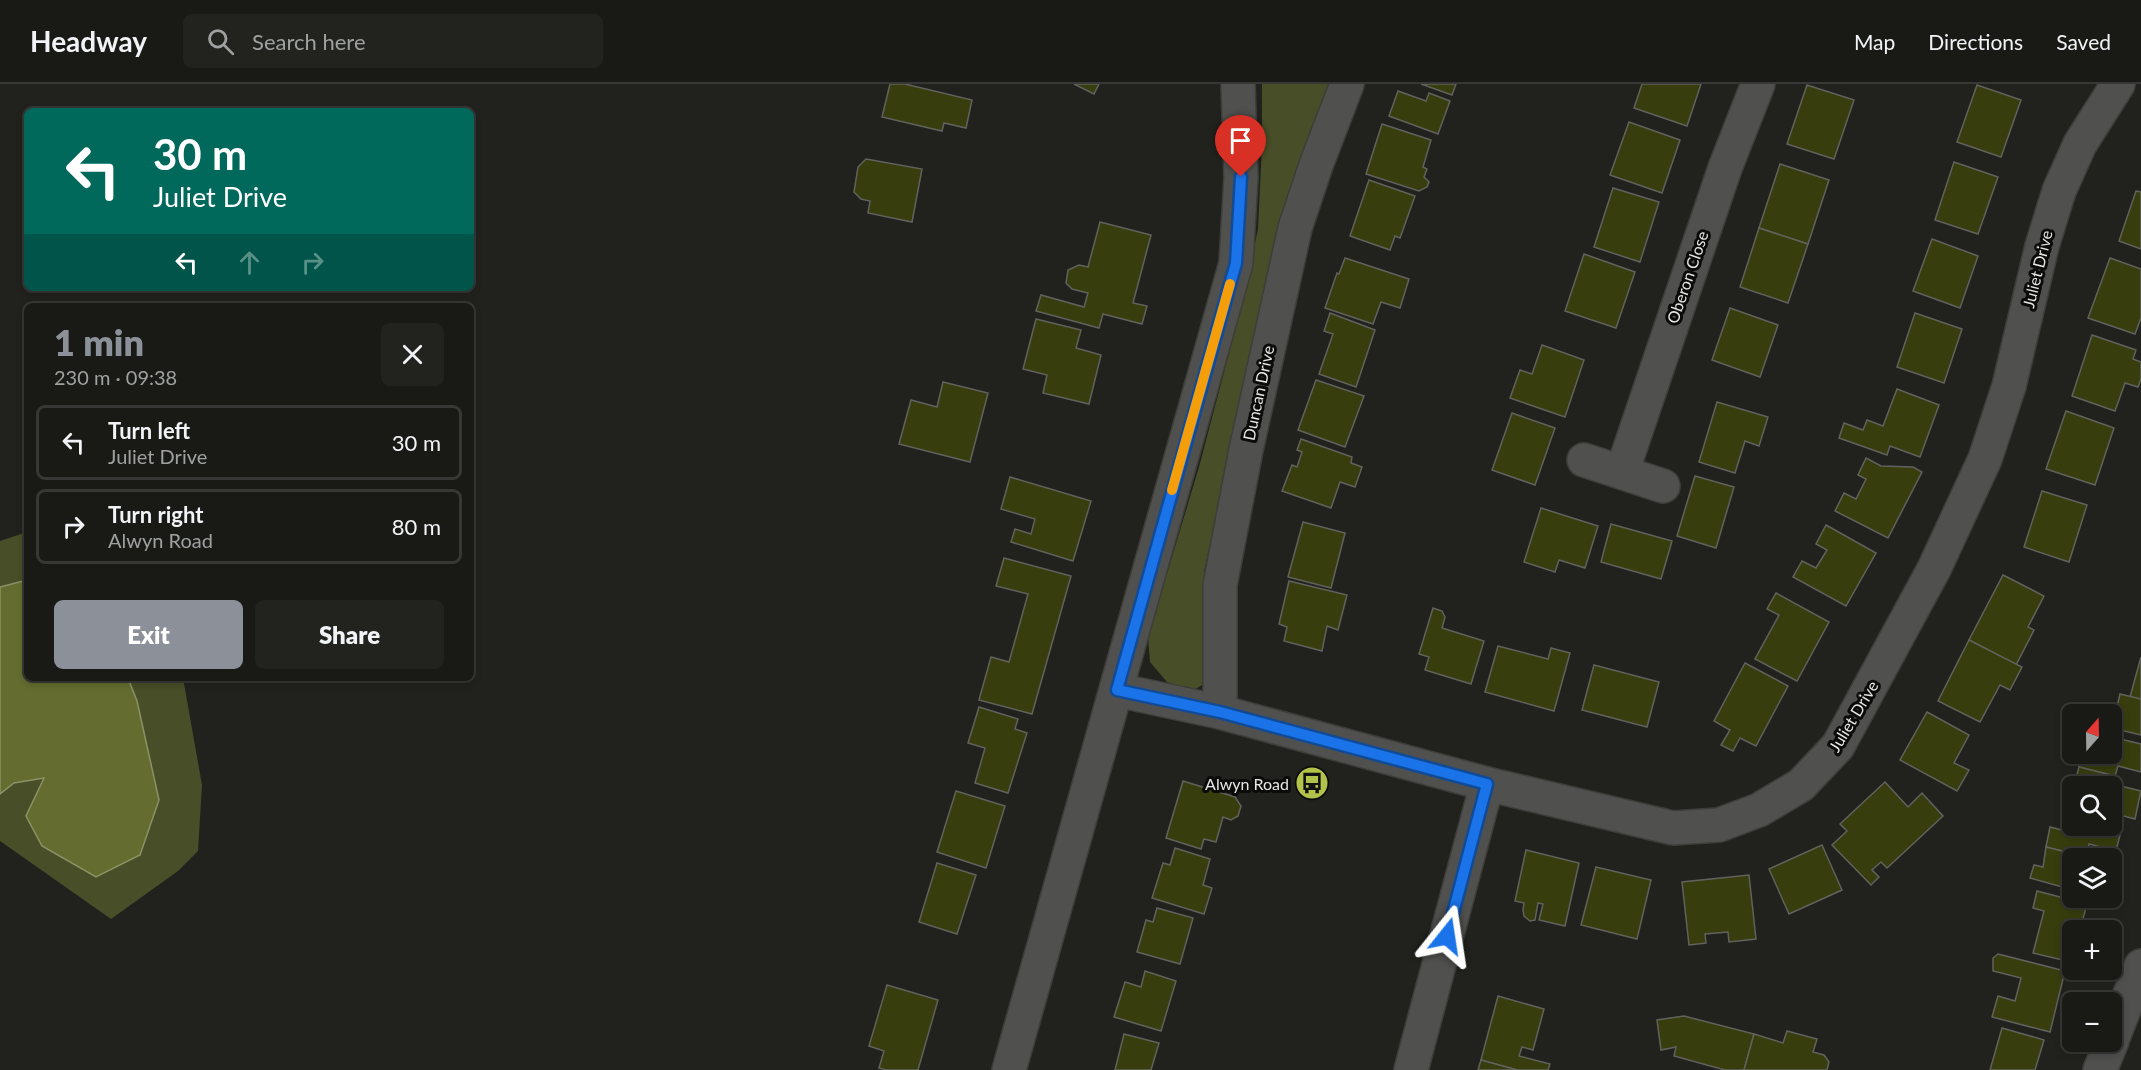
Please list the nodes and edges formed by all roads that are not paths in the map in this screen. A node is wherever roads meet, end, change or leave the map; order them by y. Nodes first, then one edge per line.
1 (1238, 84) edge
2 (1347, 84) edge
3 (1758, 84) edge
4 (2118, 84) edge
5 (1584, 460) dead end
6 (1622, 472) junction
7 (1663, 486) dead end
8 (1117, 690) junction
9 (1220, 712) junction
10 (1487, 784) junction
11 (2141, 966) edge
12 (2122, 1014) edge
13 (2107, 1052) edge
14 (1009, 1070) edge
15 (1411, 1070) edge
16 (2100, 1070) edge

1 - 8 street
2 - 9 street, Duncan Drive
3 - 6 street, Oberon Close
4 - 10 street, Juliet Drive
5 - 6 street
6 - 7 street
8 - 9 street, Juliet Drive
8 - 14 street
9 - 10 street, Juliet Drive
10 - 15 street
11 - 12 street
13 - 16 street

